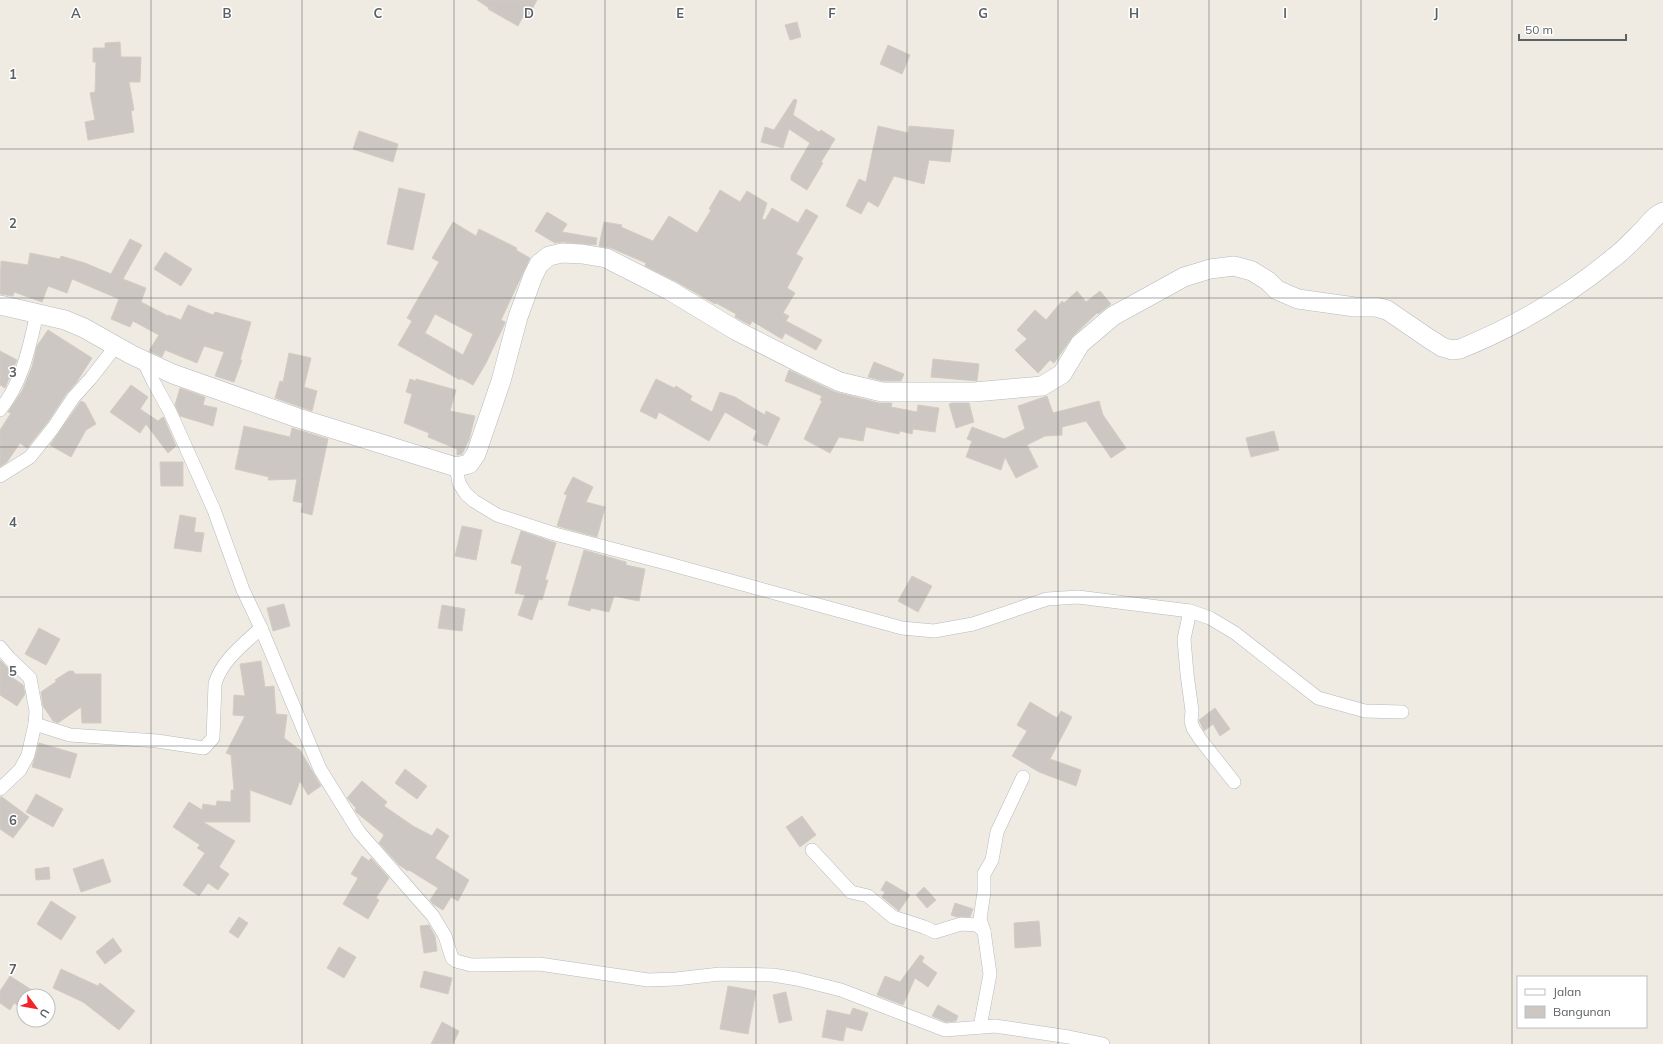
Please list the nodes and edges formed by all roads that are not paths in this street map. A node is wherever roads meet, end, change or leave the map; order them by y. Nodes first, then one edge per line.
1 (1663, 212) edge
2 (0, 305) edge
3 (37, 313) junction
4 (116, 346) junction
5 (143, 360) junction
6 (0, 410) edge
7 (456, 467) junction
8 (0, 476) edge
9 (1190, 611) junction
10 (261, 628) junction
11 (0, 647) edge
12 (1402, 712) dead end
13 (35, 724) junction
14 (1023, 777) dead end
15 (1234, 782) dead end
16 (0, 789) edge
17 (812, 850) dead end
18 (984, 931) junction
19 (980, 1027) junction
20 (1103, 1044) edge

1 - 7 street
2 - 3 street
3 - 4 street
3 - 6 street
4 - 5 street
4 - 8 street
5 - 7 street
5 - 10 street
7 - 9 street
9 - 12 street
9 - 15 street
10 - 13 street
10 - 19 street
11 - 13 street
13 - 16 street
14 - 18 street
17 - 18 street
18 - 19 street
19 - 20 street

